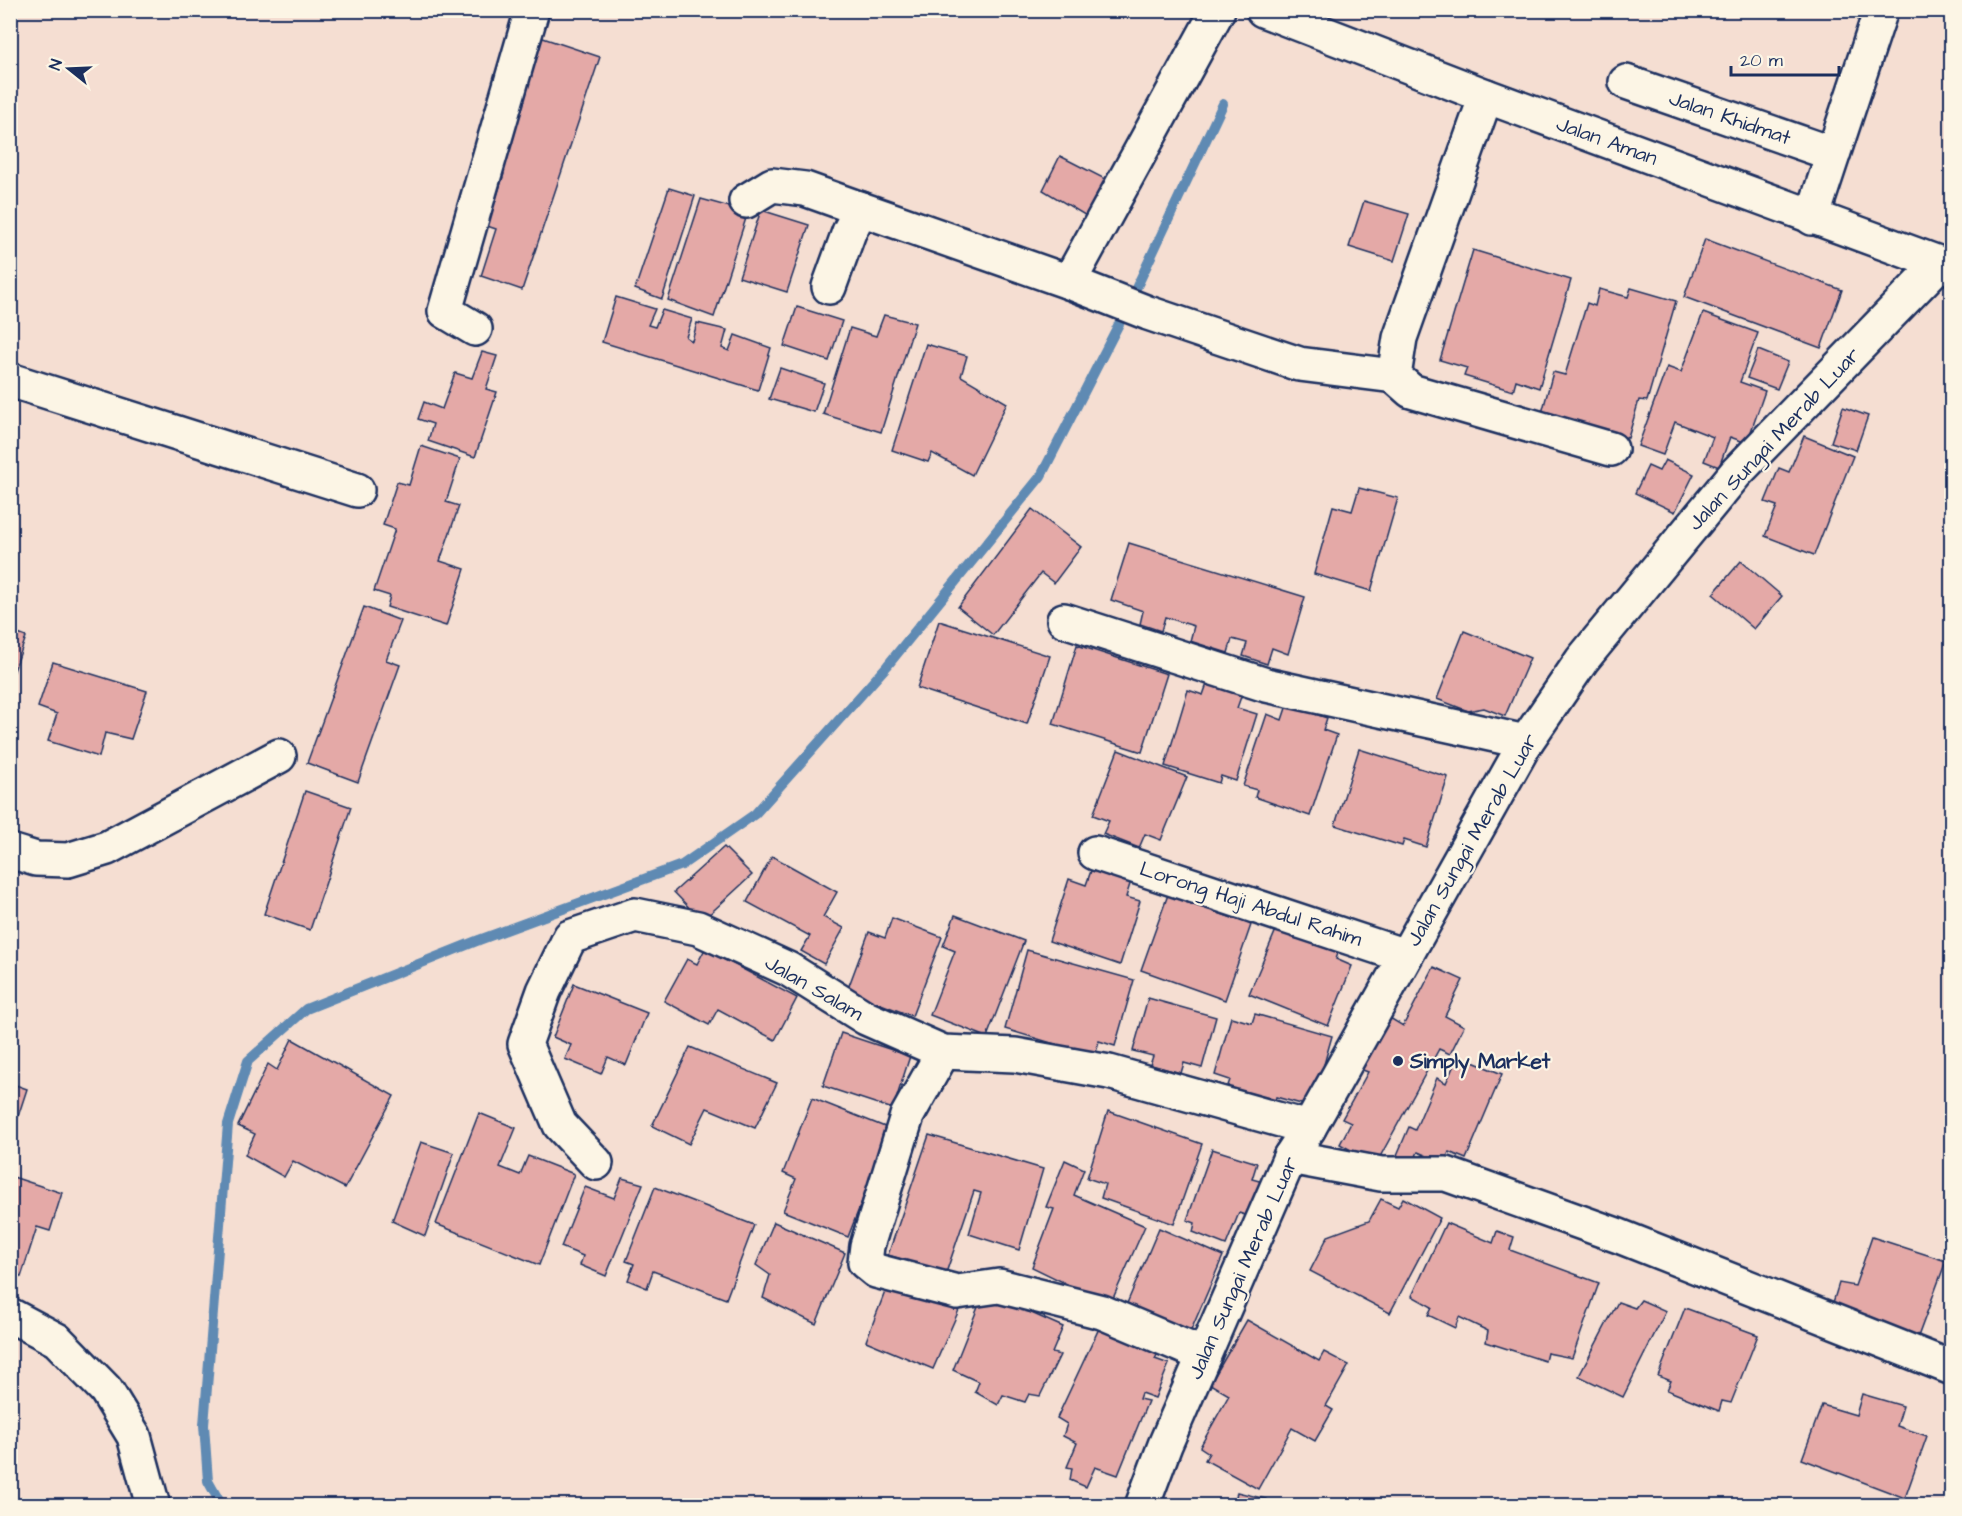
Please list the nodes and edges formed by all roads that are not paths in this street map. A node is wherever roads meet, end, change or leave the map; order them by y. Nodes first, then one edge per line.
1 (532, 10) edge
2 (1218, 10) edge
3 (1263, 10) edge
4 (1881, 10) edge
5 (1626, 82) dead end
6 (1486, 96) junction
7 (1833, 154) junction
8 (746, 201) dead end
9 (861, 209) junction
10 (1812, 218) junction
11 (1945, 266) edge
12 (1069, 282) junction
13 (829, 286) dead end
14 (475, 329) dead end
15 (1394, 376) junction
16 (10, 380) edge
17 (1611, 449) dead end
18 (357, 490) dead end
19 (1064, 620) dead end
20 (1526, 742) junction
21 (279, 756) dead end
22 (10, 850) edge
23 (1095, 853) dead end
24 (1405, 956) junction
25 (943, 1052) junction
26 (1309, 1128) junction
27 (1290, 1157) junction
28 (596, 1163) dead end
29 (10, 1315) edge
30 (1204, 1355) junction
31 (1952, 1368) edge
32 (153, 1506) edge
33 (1142, 1506) edge

1 - 14 street
2 - 12 street
3 - 6 street, Jalan Aman
4 - 7 street
5 - 7 street, Jalan Khidmat
6 - 10 street, Jalan Aman
6 - 15 street
7 - 10 street
8 - 9 street
9 - 12 street
9 - 13 street
10 - 11 street, Jalan Aman
11 - 20 street, Jalan Sungai Merab Luar
12 - 15 street
15 - 17 street
16 - 18 street
19 - 20 street
20 - 24 street, Jalan Sungai Merab Luar
21 - 22 street
23 - 24 street, Lorong Haji Abdul Rahim
24 - 26 street, Jalan Sungai Merab Luar
25 - 26 street, Jalan Salam
25 - 28 street, Jalan Salam
25 - 30 street
26 - 27 street, Jalan Sungai Merab Luar
27 - 30 street, Jalan Sungai Merab Luar
27 - 31 street
29 - 32 street
30 - 33 street, Jalan Sungai Merab Luar

